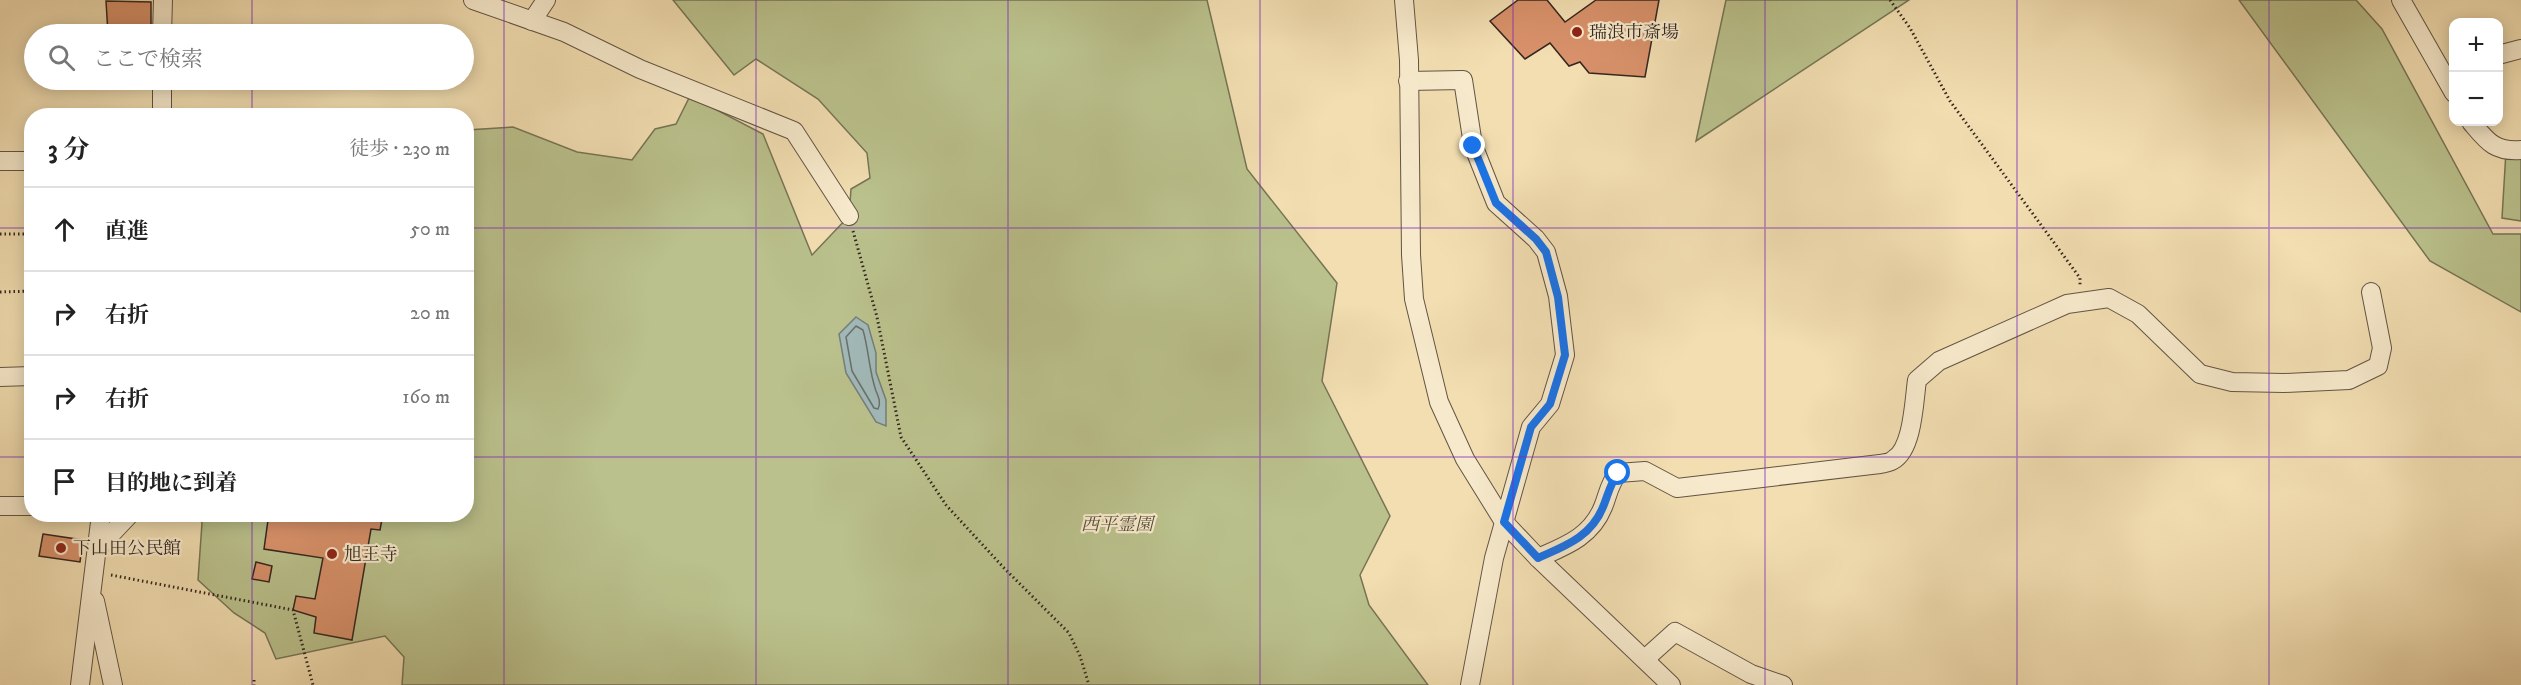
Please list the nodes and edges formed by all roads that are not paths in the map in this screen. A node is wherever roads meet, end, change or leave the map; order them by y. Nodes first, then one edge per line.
1 (163, 0) edge
2 (472, 0) edge
3 (546, 0) edge
4 (1404, 0) edge
5 (2401, 0) edge
6 (532, 21) junction
7 (162, 24) edge
8 (2521, 49) edge
9 (2503, 54) edge
10 (2446, 68) edge
11 (1407, 81) junction
12 (162, 90) edge
13 (162, 108) edge
14 (2475, 126) edge
15 (2521, 150) edge
16 (24, 160) edge
17 (0, 161) edge
18 (849, 216) road end
19 (2371, 291) dead end
20 (24, 376) edge
21 (0, 377) edge
22 (0, 506) edge
23 (24, 506) edge
24 (100, 522) edge
25 (122, 522) edge
26 (1504, 522) junction
27 (97, 549) junction
28 (1538, 558) junction
29 (93, 580) junction
30 (1645, 659) junction
31 (80, 685) edge
32 (113, 685) edge
33 (1470, 685) edge
34 (1671, 685) edge
35 (1783, 685) edge

1 - 7 street
2 - 6 street
3 - 6 street
4 - 11 street
5 - 10 street
6 - 18 street
8 - 9 street
11 - 26 street
11 - 26 street
12 - 13 street
14 - 15 street
16 - 17 street
19 - 28 street
20 - 21 street
22 - 23 street
24 - 27 street
25 - 27 street
26 - 28 street
26 - 33 street
27 - 29 street
28 - 30 street
29 - 31 street
29 - 32 street
30 - 34 street
30 - 35 street

